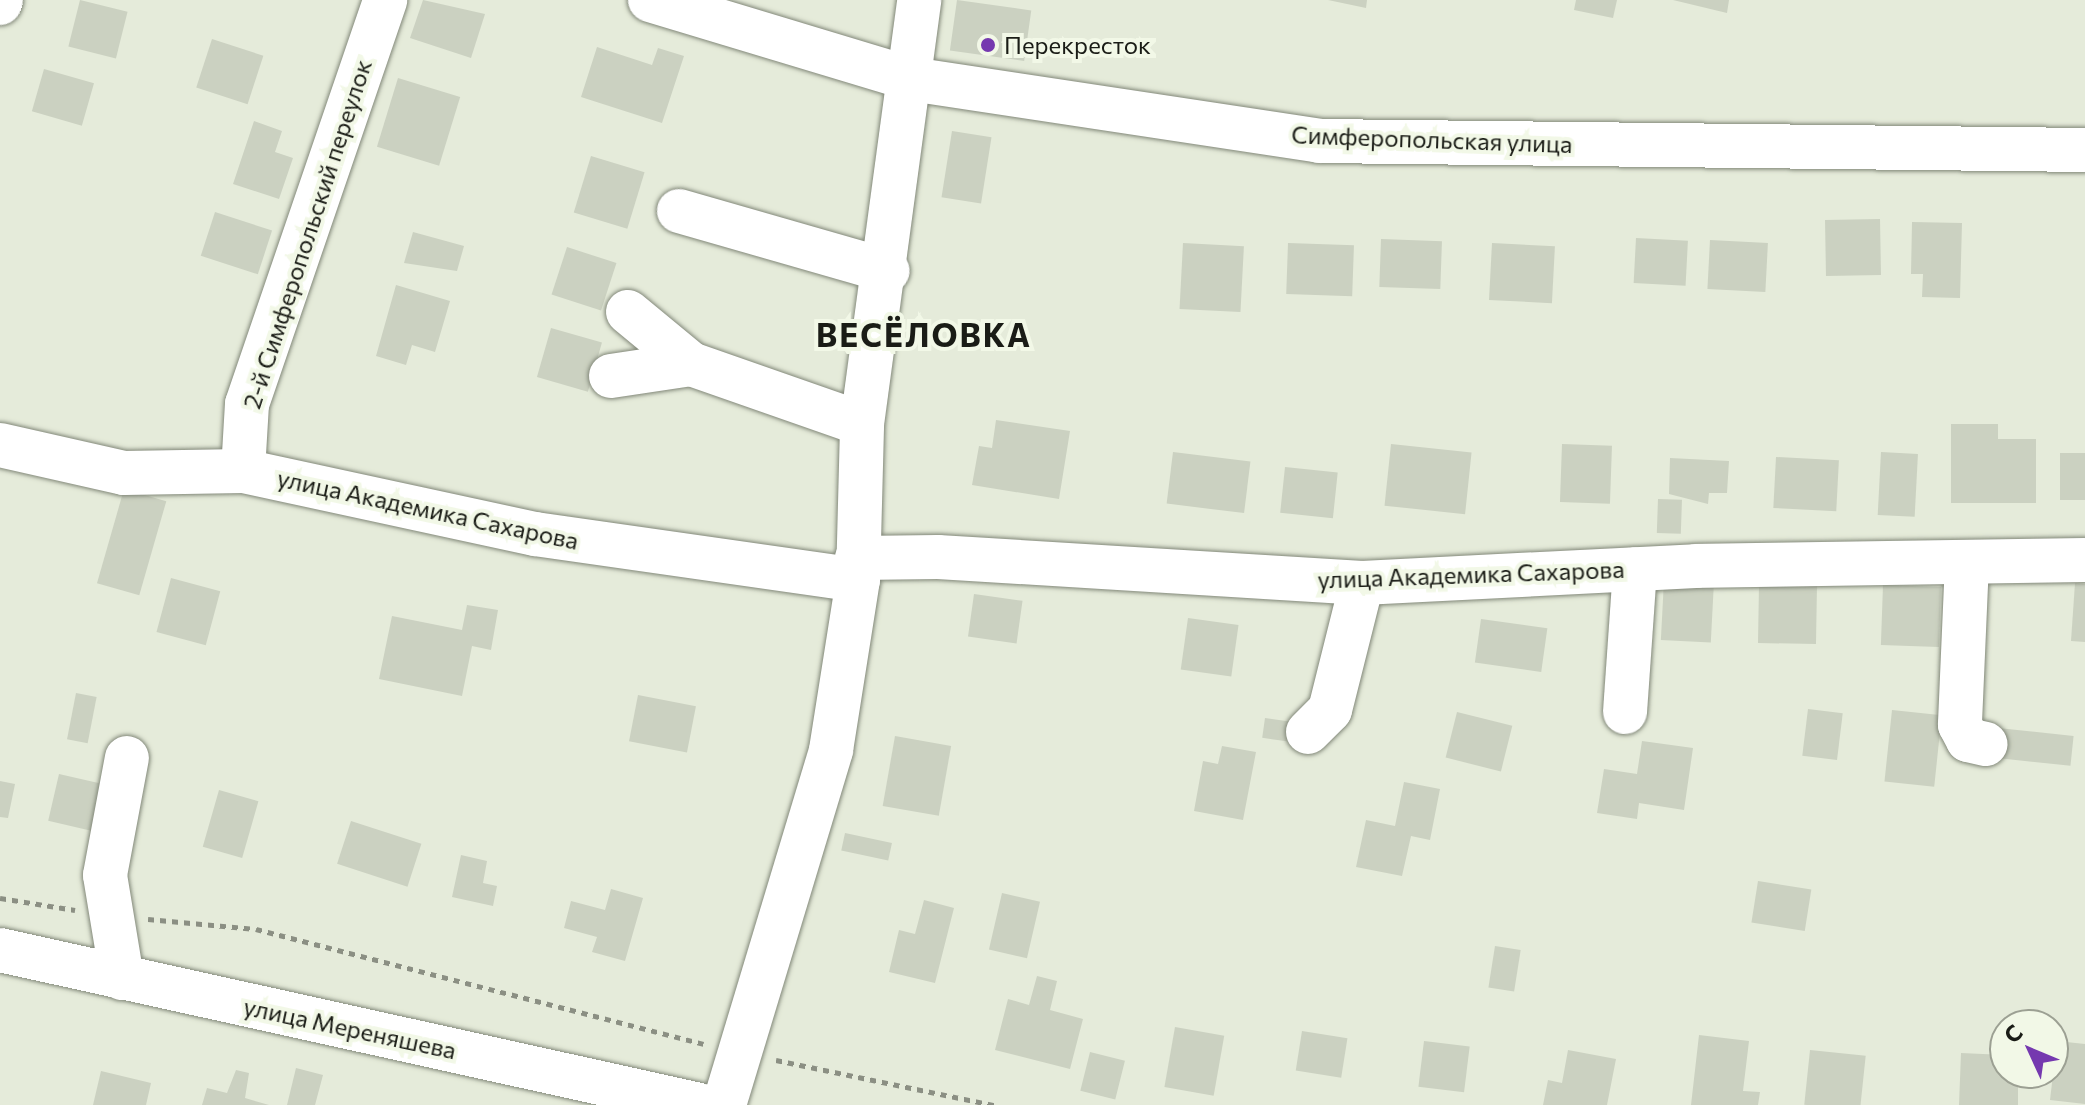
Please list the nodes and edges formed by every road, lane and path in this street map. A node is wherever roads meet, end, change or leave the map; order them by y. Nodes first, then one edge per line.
1 (385, 0) edge
2 (650, 0) edge
3 (919, 0) edge
4 (911, 79) junction
5 (2085, 150) edge
6 (679, 211) dead end
7 (888, 271) junction
8 (628, 312) dead end
9 (691, 364) junction
10 (611, 376) dead end
11 (862, 424) junction
12 (0, 445) edge
13 (243, 471) junction
14 (2085, 560) edge
15 (1967, 562) junction
16 (857, 569) junction
17 (1635, 569) junction
18 (1362, 583) junction
19 (1625, 712) dead end
20 (1308, 732) dead end
21 (1986, 744) dead end
22 (127, 758) dead end
23 (0, 898) edge
24 (111, 915) junction
25 (0, 950) edge
26 (122, 978) junction
27 (741, 1053) junction
28 (685, 1103) edge
29 (724, 1105) edge
30 (994, 1105) edge

1 - 13 street, 2-й Симферопольский переулок
2 - 4 street, Симферопольская улица
3 - 4 street
4 - 5 street, Симферопольская улица
4 - 7 street
6 - 7 street
7 - 11 street
8 - 9 street
9 - 10 street
9 - 11 street
11 - 16 street
12 - 13 street, улица Академика Сахарова
13 - 16 street, улица Академика Сахарова
14 - 15 street, улица Академика Сахарова
15 - 17 street, улица Академика Сахарова
15 - 21 street
16 - 18 street, улица Академика Сахарова
16 - 27 street
17 - 18 street, улица Академика Сахарова
17 - 19 street
18 - 20 street
22 - 24 street
23 - 24 path
24 - 26 street
24 - 27 path
25 - 26 street, улица Мереняшева
26 - 28 street, улица Мереняшева
27 - 29 street
27 - 30 path

